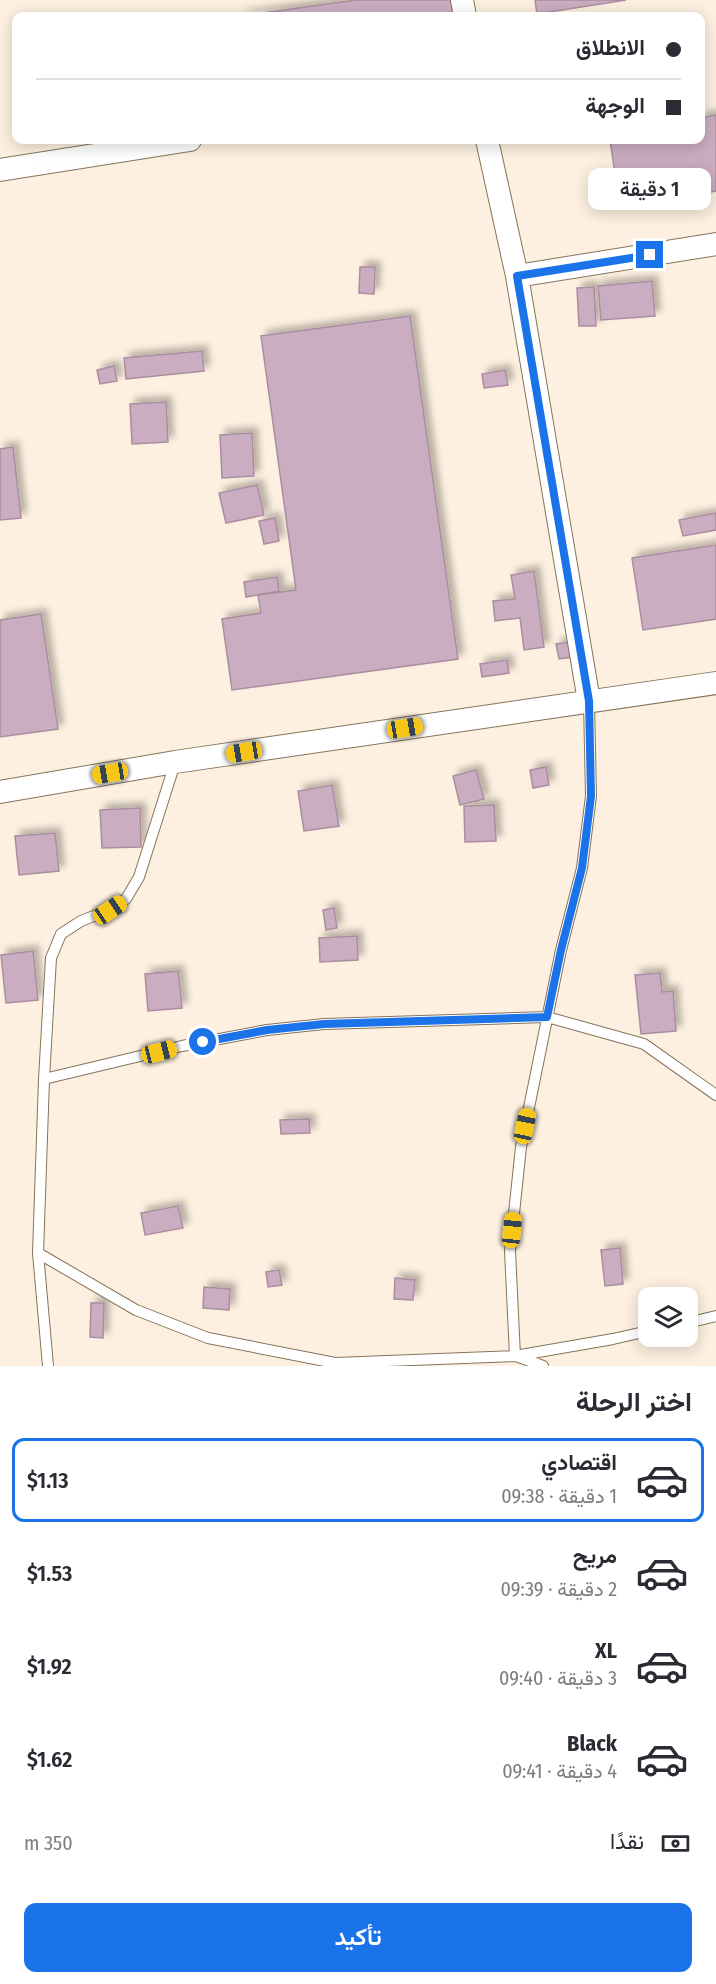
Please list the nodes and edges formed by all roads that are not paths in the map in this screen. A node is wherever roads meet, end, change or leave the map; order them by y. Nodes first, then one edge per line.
1 (165, 144) edge
2 (488, 144) edge
3 (0, 170) edge
4 (716, 244) edge
5 (517, 276) junction
6 (716, 683) edge
7 (589, 701) junction
8 (175, 762) junction
9 (0, 792) edge
10 (547, 1017) junction
11 (44, 1079) junction
12 (716, 1095) edge
13 (38, 1253) junction
14 (716, 1316) edge
15 (698, 1320) edge
16 (638, 1333) edge
17 (515, 1356) junction
18 (48, 1366) edge
19 (543, 1366) edge

1 - 3 street
2 - 5 street
4 - 5 street
5 - 7 street
6 - 7 street
7 - 8 street
7 - 10 lane
8 - 9 street
8 - 11 lane
10 - 11 lane
10 - 12 lane
10 - 17 lane
11 - 13 lane
13 - 17 lane
13 - 18 lane
14 - 15 lane
16 - 17 lane
17 - 19 lane

